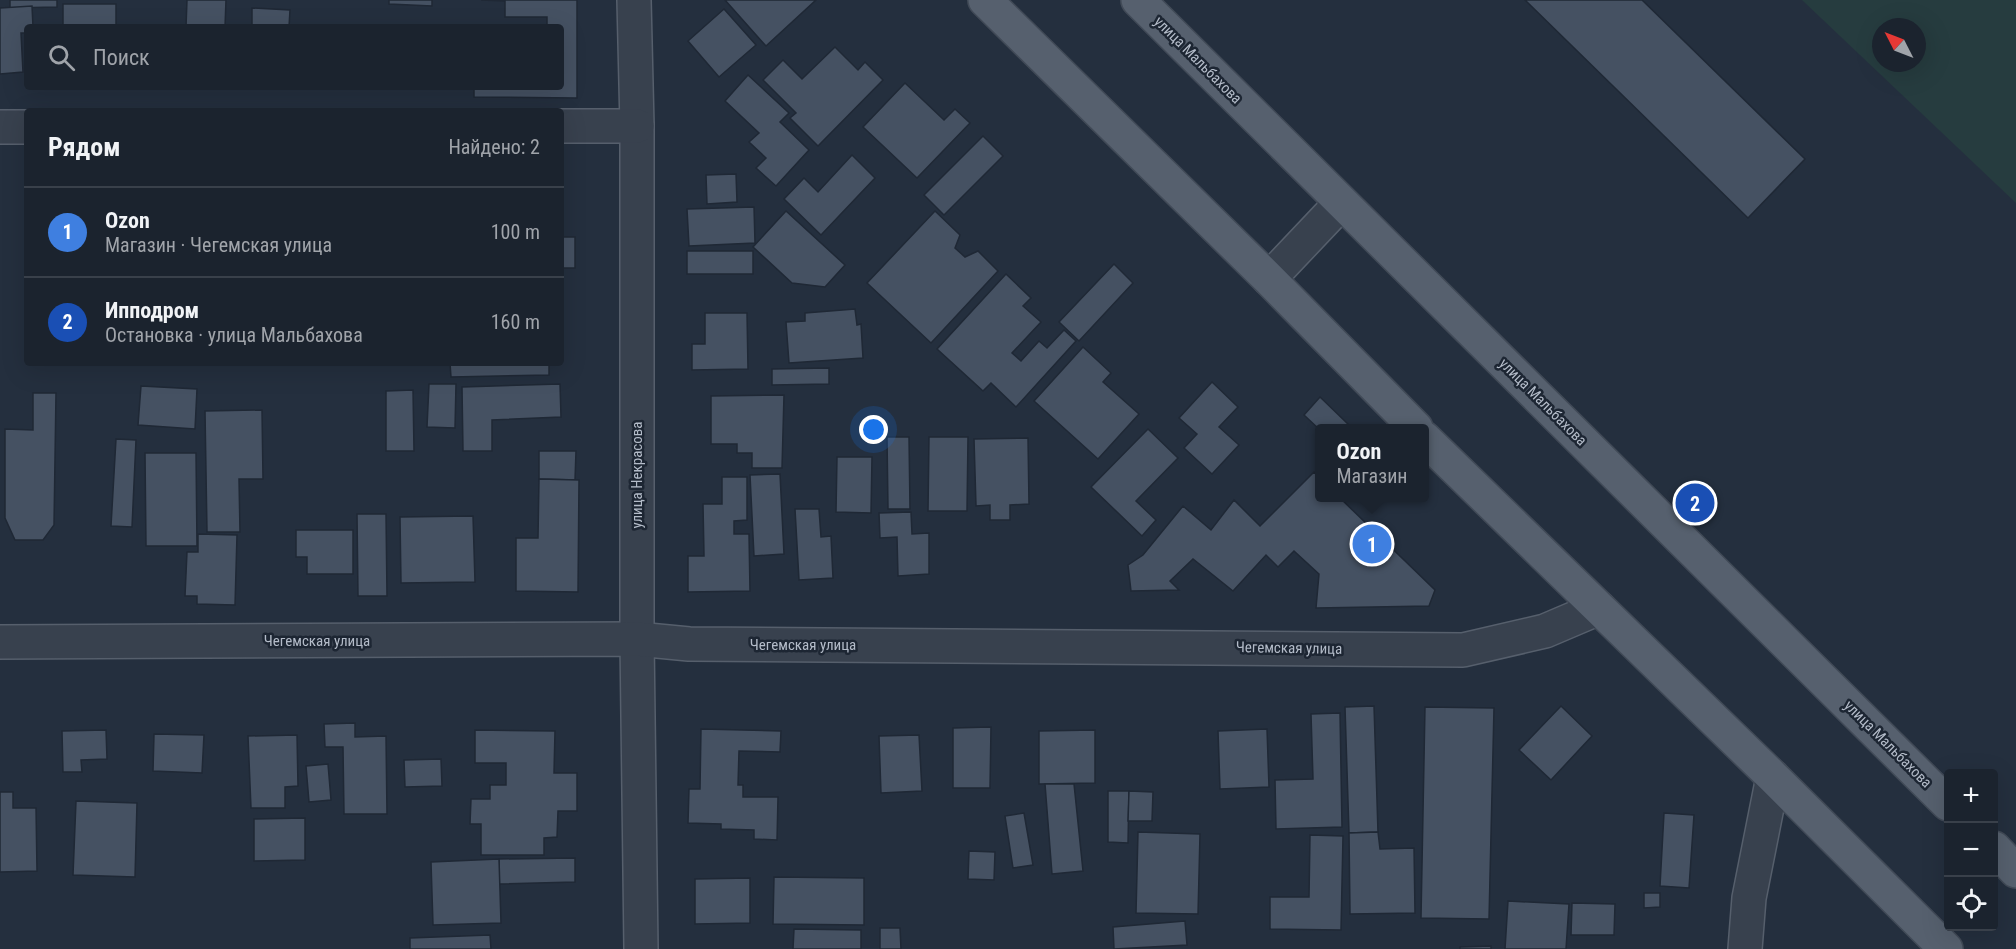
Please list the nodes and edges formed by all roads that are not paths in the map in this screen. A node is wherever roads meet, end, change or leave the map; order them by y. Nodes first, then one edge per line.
1 (634, 0) edge
2 (985, 0) edge
3 (1138, 0) edge
4 (564, 126) edge
5 (637, 126) junction
6 (0, 127) edge
7 (24, 127) edge
8 (1341, 203) junction
9 (1269, 279) junction
10 (1411, 424) edge
11 (1429, 442) edge
12 (1599, 608) junction
13 (637, 639) junction
14 (0, 642) edge
15 (1773, 777) junction
16 (1944, 800) edge
17 (1998, 852) edge
18 (2016, 871) edge
19 (641, 949) edge
20 (1745, 949) edge
21 (1946, 949) edge

1 - 5 street, улица Некрасова
2 - 9 main road
3 - 8 main road, улица Мальбахова
4 - 5 street
5 - 13 street, улица Некрасова
6 - 7 street
8 - 9 street
8 - 16 main road, улица Мальбахова
9 - 10 main road
11 - 12 main road
12 - 13 street, Чегемская улица
12 - 15 main road
13 - 14 street, Чегемская улица
13 - 19 street, улица Некрасова
15 - 20 street
15 - 21 main road
17 - 18 main road

